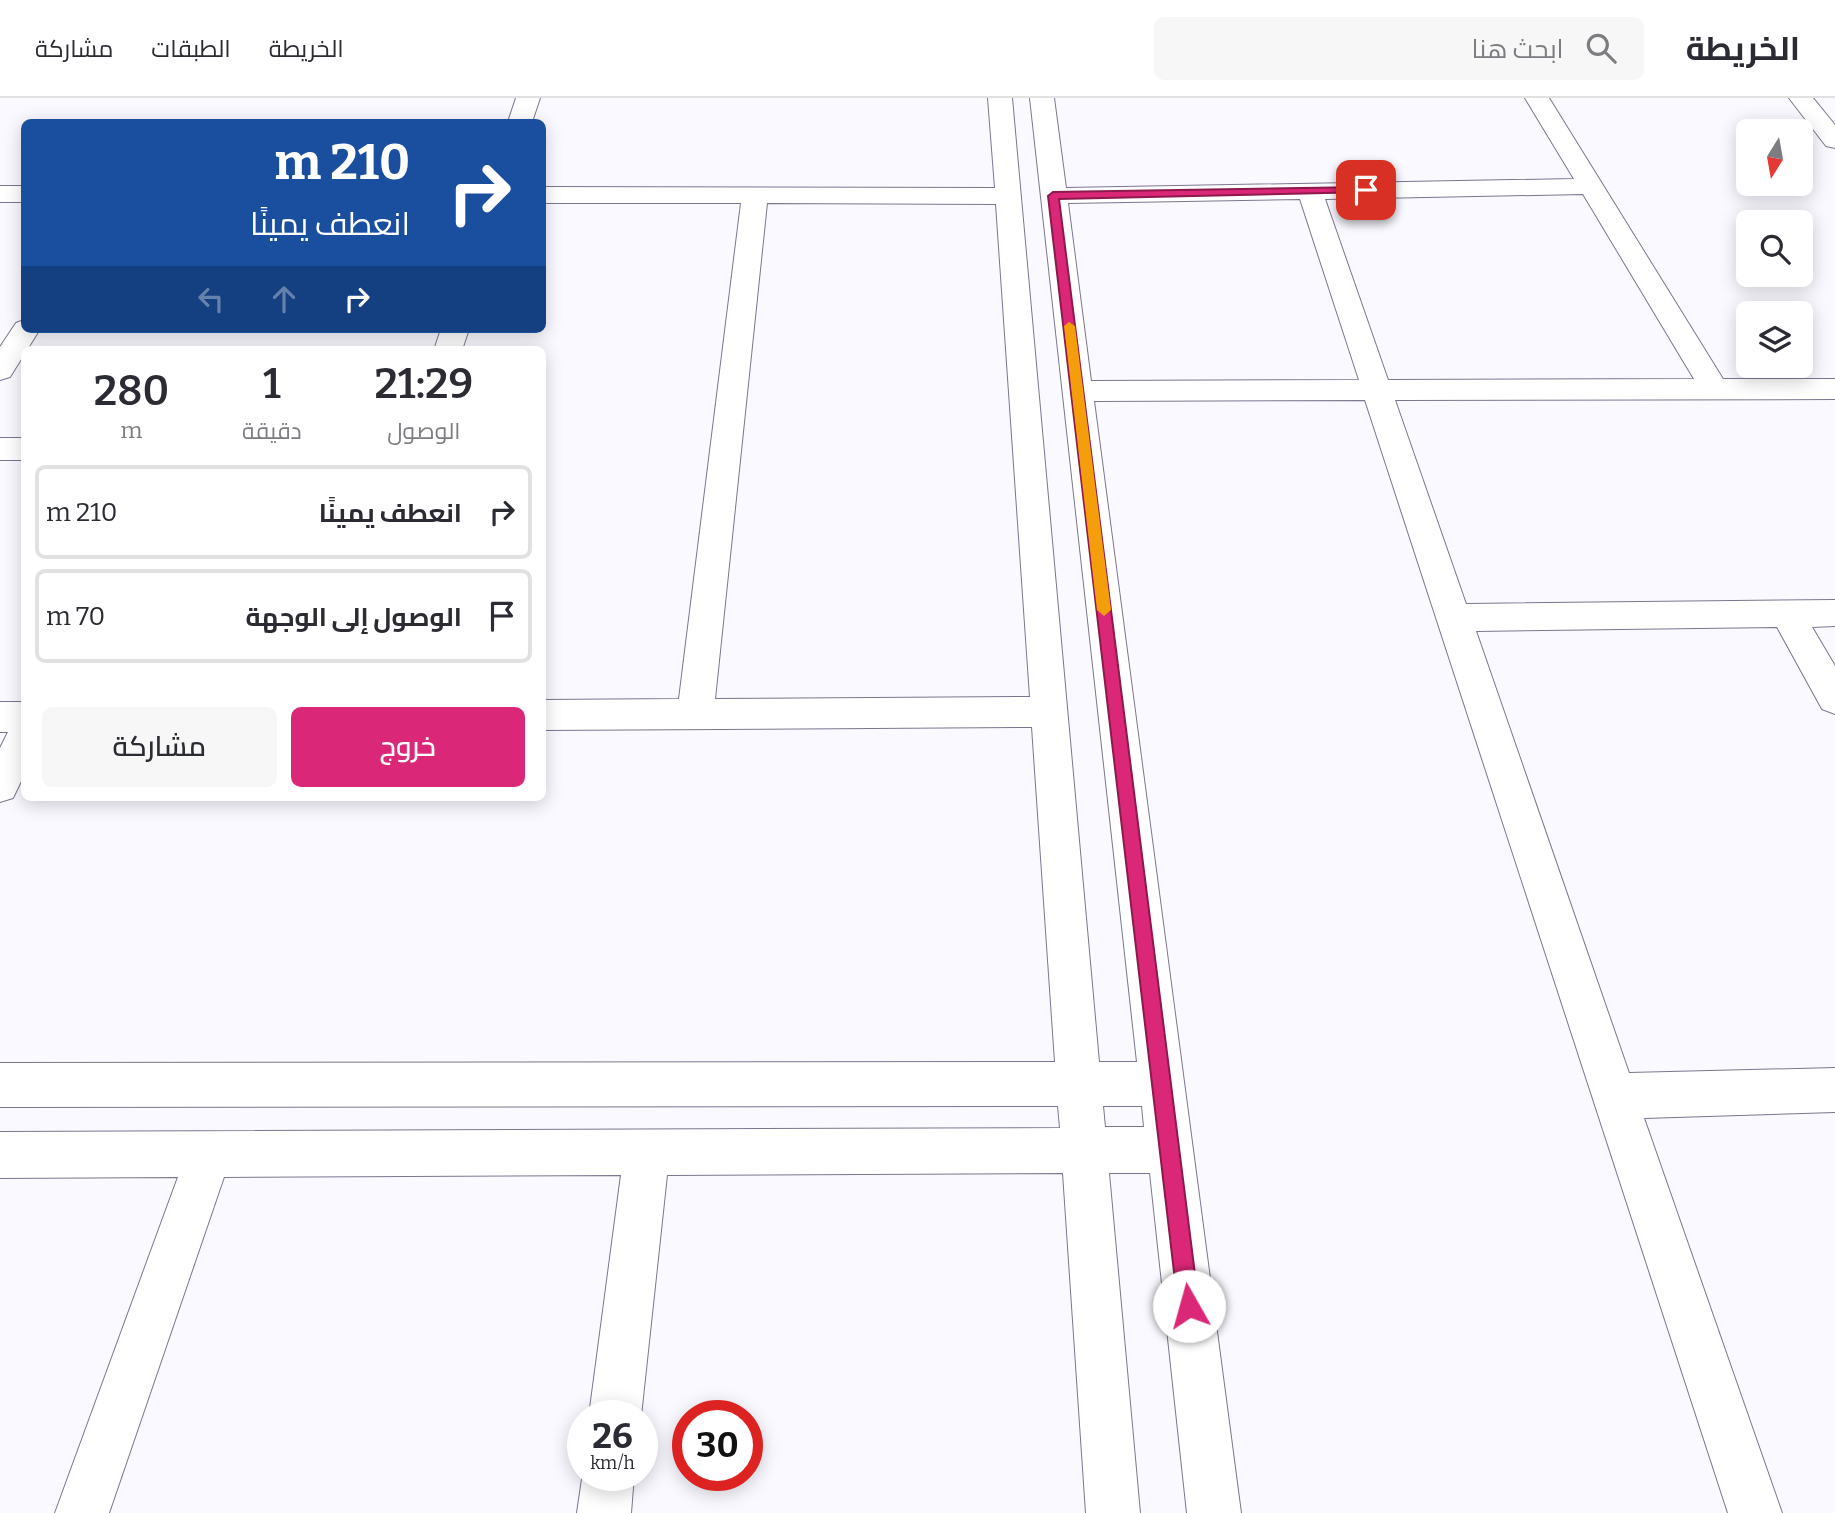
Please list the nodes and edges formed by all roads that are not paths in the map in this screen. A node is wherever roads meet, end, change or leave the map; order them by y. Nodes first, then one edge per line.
1 (528, 98) edge
2 (1000, 98) edge
3 (1042, 98) edge
4 (1537, 98) edge
5 (1801, 98) edge
6 (521, 119) edge
7 (1835, 141) edge
8 (1590, 186) junction
9 (1310, 191) junction
10 (0, 194) edge
11 (21, 194) edge
12 (546, 195) edge
13 (755, 195) junction
14 (1008, 196) junction
15 (1053, 196) junction
16 (23, 333) edge
17 (0, 370) edge
18 (1714, 388) junction
19 (1835, 389) edge
20 (1378, 390) junction
21 (1077, 391) junction
22 (0, 449) edge
23 (21, 449) edge
24 (1835, 613) edge
25 (1787, 614) junction
26 (1454, 618) junction
27 (1835, 698) edge
28 (1049, 712) junction
29 (695, 714) junction
30 (546, 715) edge
31 (0, 717) edge
32 (21, 717) edge
33 (21, 743) edge
34 (0, 786) edge
35 (1079, 1084) junction
36 (1162, 1084) junction
37 (0, 1085) edge
38 (1835, 1090) edge
39 (1615, 1096) junction
40 (1170, 1150) junction
41 (1084, 1151) junction
42 (647, 1152) junction
43 (209, 1154) junction
44 (0, 1155) edge
45 (617, 1400) edge
46 (606, 1491) edge
47 (82, 1513) edge
48 (604, 1513) edge
49 (1114, 1513) edge
50 (1214, 1513) edge
51 (1755, 1513) edge

1 - 6 street
2 - 14 street
3 - 15 street
4 - 8 street
5 - 7 street
8 - 9 street
8 - 18 street
9 - 15 street
9 - 20 street
10 - 11 street
12 - 13 street
13 - 14 street
13 - 29 street
14 - 28 street
15 - 21 street
16 - 17 street
18 - 19 street
18 - 20 street
20 - 21 street
20 - 26 street
21 - 36 street
22 - 23 street
24 - 25 street
25 - 26 street
25 - 27 street
26 - 39 street
28 - 29 street
28 - 35 street
29 - 30 street
31 - 32 street
33 - 34 street
35 - 36 street
35 - 37 street
35 - 41 street
36 - 40 street
38 - 39 street
39 - 51 street
40 - 41 street
40 - 50 street
41 - 42 street
41 - 49 street
42 - 43 street
42 - 45 street
43 - 44 street
43 - 47 street
46 - 48 street

